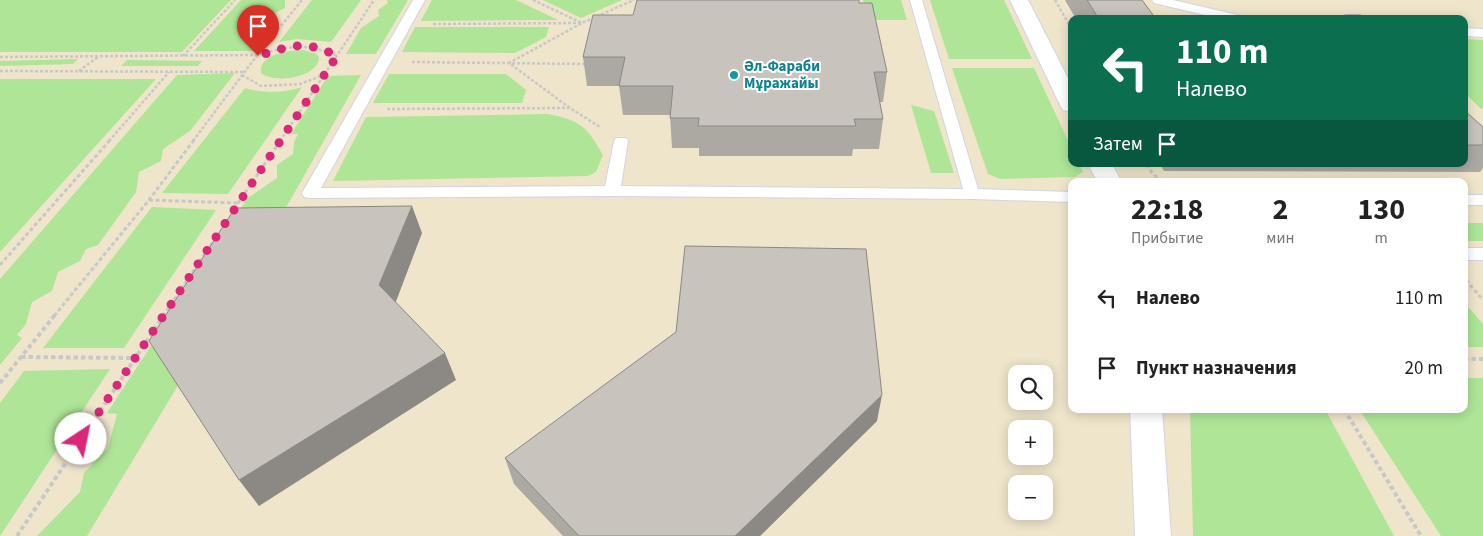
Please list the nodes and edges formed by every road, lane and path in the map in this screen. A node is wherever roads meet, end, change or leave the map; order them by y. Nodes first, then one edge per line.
1 (235, 0) edge
2 (302, 0) edge
3 (374, 0) edge
4 (419, 0) edge
5 (533, 0) edge
6 (634, 0) edge
7 (916, 0) edge
8 (1019, 0) edge
9 (1055, 0) edge
10 (1158, 0) edge
11 (1221, 15) edge
12 (582, 23) junction
13 (1068, 23) edge
14 (405, 24) junction
15 (1468, 32) edge
16 (1483, 34) edge
17 (0, 56) edge
18 (98, 56) junction
19 (183, 56) junction
20 (258, 56) junction
21 (337, 56) junction
22 (384, 62) junction
23 (509, 63) junction
24 (592, 64) edge
25 (0, 71) edge
26 (79, 71) junction
27 (169, 72) junction
28 (245, 72) junction
29 (242, 75) junction
30 (324, 75) junction
31 (1068, 99) edge
32 (570, 108) junction
33 (357, 110) junction
34 (621, 141) joint
35 (1149, 167) edge
36 (1158, 178) edge
37 (612, 191) junction
38 (972, 194) junction
39 (1068, 197) edge
40 (149, 200) junction
41 (1468, 200) edge
42 (1483, 200) edge
43 (238, 203) junction
44 (233, 211) edge
45 (217, 236) edge
46 (1468, 254) edge
47 (1483, 254) edge
48 (0, 265) edge
49 (1468, 283) edge
50 (1483, 300) edge
51 (20, 357) junction
52 (135, 358) junction
53 (1483, 359) edge
54 (1468, 360) edge
55 (0, 383) edge
56 (1146, 413) edge
57 (1346, 413) edge
58 (17, 536) edge
59 (1153, 536) edge
60 (1421, 536) edge

1 - 19 path
2 - 20 path
3 - 21 path
4 - 14 lane
5 - 12 path
6 - 12 path
7 - 38 lane
8 - 31 street
9 - 13 path
10 - 11 lane
12 - 14 path
12 - 23 path
14 - 22 lane
15 - 16 lane
17 - 18 path
18 - 19 path
18 - 26 path
19 - 20 path
20 - 21 path
20 - 28 path
21 - 30 path
22 - 23 path
22 - 33 lane
23 - 24 path
23 - 32 path
25 - 26 path
26 - 27 path
27 - 28 path
27 - 48 path
28 - 29 path
29 - 30 path
29 - 40 path
30 - 43 path
32 - 33 path
32 - 34 path
33 - 37 lane
34 - 37 lane
35 - 36 path
37 - 38 lane
38 - 39 lane
40 - 43 path
40 - 51 path
41 - 42 lane
43 - 44 path
45 - 52 path
46 - 47 lane
49 - 50 path
51 - 52 path
51 - 55 path
52 - 58 path
53 - 54 path
56 - 59 street
57 - 60 path

